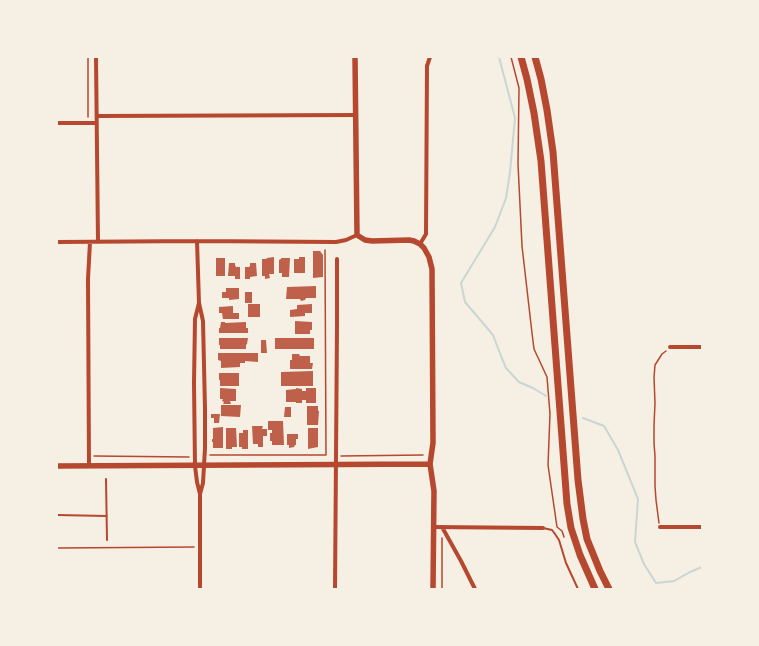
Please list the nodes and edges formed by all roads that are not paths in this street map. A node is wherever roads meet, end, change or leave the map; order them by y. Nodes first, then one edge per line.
1 (96, 57) edge
2 (355, 57) edge
3 (430, 57) edge
4 (521, 57) edge
5 (535, 57) edge
6 (356, 115) junction
7 (97, 116) junction
8 (57, 123) edge
9 (96, 123) junction
10 (357, 235) junction
11 (197, 241) junction
12 (57, 242) edge
13 (90, 242) junction
14 (98, 242) junction
15 (420, 244) junction
16 (337, 259) dead end
17 (199, 303) junction
18 (670, 347) road end
19 (702, 347) edge
20 (430, 464) junction
21 (336, 465) junction
22 (57, 466) edge
23 (88, 466) junction
24 (195, 466) junction
25 (204, 466) junction
26 (106, 479) dead end
27 (200, 494) junction
28 (57, 515) edge
29 (107, 516) junction
30 (433, 527) junction
31 (442, 527) junction
32 (660, 527) road end
33 (702, 527) edge
34 (544, 528) joint
35 (107, 540) dead end
36 (200, 589) edge
37 (335, 589) edge
38 (433, 589) edge
39 (475, 589) edge
40 (578, 589) edge
41 (595, 589) edge
42 (609, 589) edge

1 - 7 street
2 - 6 street
3 - 15 street
4 - 41 highway
5 - 42 highway
6 - 7 street
6 - 10 street
7 - 9 street
8 - 9 street
9 - 14 street
10 - 11 street
10 - 15 street
11 - 14 street
11 - 17 street
12 - 13 street
13 - 14 street
13 - 23 street
15 - 20 street
16 - 21 street
17 - 24 street
17 - 25 street
18 - 19 street
20 - 21 street
20 - 30 street
21 - 25 street
21 - 37 street
22 - 23 street
23 - 24 street
24 - 25 street
24 - 27 street
25 - 27 street
26 - 29 lane
27 - 36 street
28 - 29 lane
29 - 35 lane
30 - 31 street
30 - 38 street
31 - 34 street
31 - 39 street
32 - 33 street
34 - 40 lane

